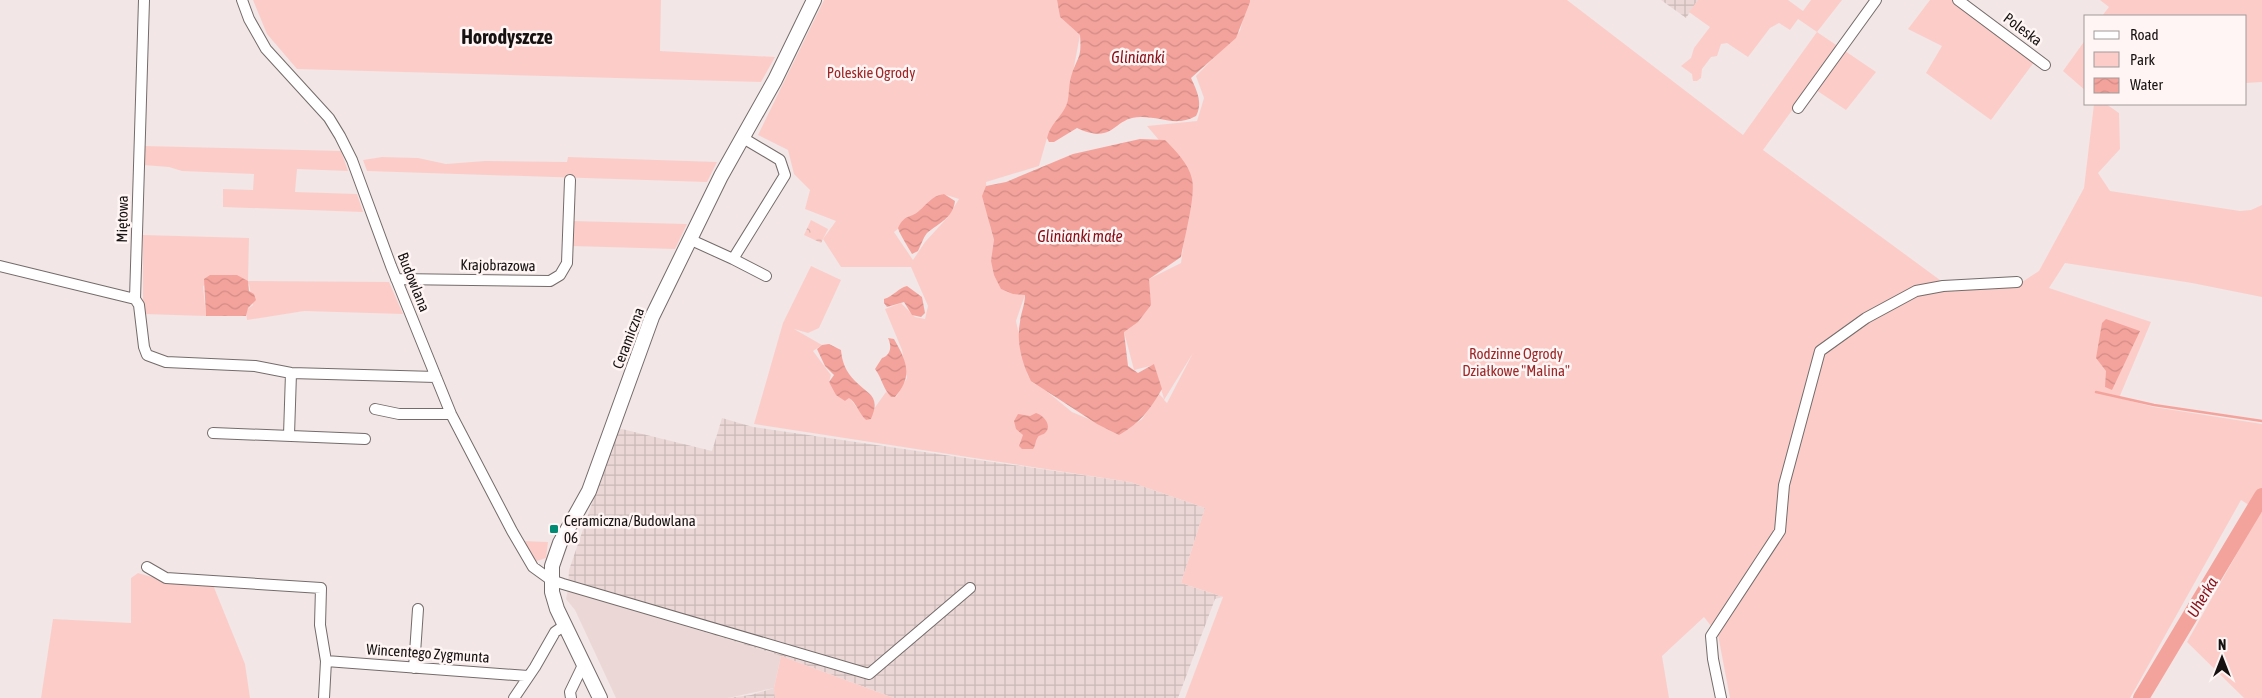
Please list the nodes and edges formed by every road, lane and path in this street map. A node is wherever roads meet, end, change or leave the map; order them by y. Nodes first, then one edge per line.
1 (144, 0) edge
2 (242, 0) edge
3 (814, 0) edge
4 (1876, 0) edge
5 (1958, 0) edge
6 (2045, 65) dead end
7 (1798, 108) dead end
8 (743, 138) junction
9 (570, 180) dead end
10 (690, 239) junction
11 (733, 259) junction
12 (0, 266) edge
13 (766, 276) dead end
14 (396, 279) junction
15 (2017, 282) dead end
16 (135, 299) junction
17 (291, 373) junction
18 (436, 377) junction
19 (376, 409) dead end
20 (451, 414) junction
21 (213, 433) dead end
22 (289, 435) junction
23 (365, 439) dead end
24 (147, 568) dead end
25 (551, 580) junction
26 (970, 588) dead end
27 (418, 609) dead end
28 (565, 625) junction
29 (326, 661) junction
30 (584, 663) junction
31 (414, 668) junction
32 (528, 676) junction
33 (324, 698) edge
34 (514, 698) edge
35 (572, 698) edge
36 (600, 698) edge
37 (1722, 698) edge

1 - 16 street, Miętowa
2 - 14 street, Budowlana
3 - 8 street, Ceramiczna
4 - 7 street
5 - 6 street, Poleska
8 - 10 street, Ceramiczna
8 - 11 street
9 - 14 street, Krajobrazowa
10 - 11 street
10 - 25 street, Ceramiczna
11 - 13 street
12 - 16 street
14 - 18 street, Budowlana
15 - 37 street
16 - 17 street, Miętowa
17 - 18 street, Miętowa
17 - 22 street
18 - 20 street, Budowlana
19 - 20 street
20 - 25 street, Budowlana
21 - 22 street
22 - 23 street
24 - 29 street
25 - 26 street
25 - 28 street, Ceramiczna
27 - 31 street
28 - 30 street, Ceramiczna
28 - 32 street
29 - 31 street, Wincentego Zygmunta
29 - 33 street
30 - 35 street
30 - 36 street, Ceramiczna
31 - 32 street, Wincentego Zygmunta
32 - 34 street

